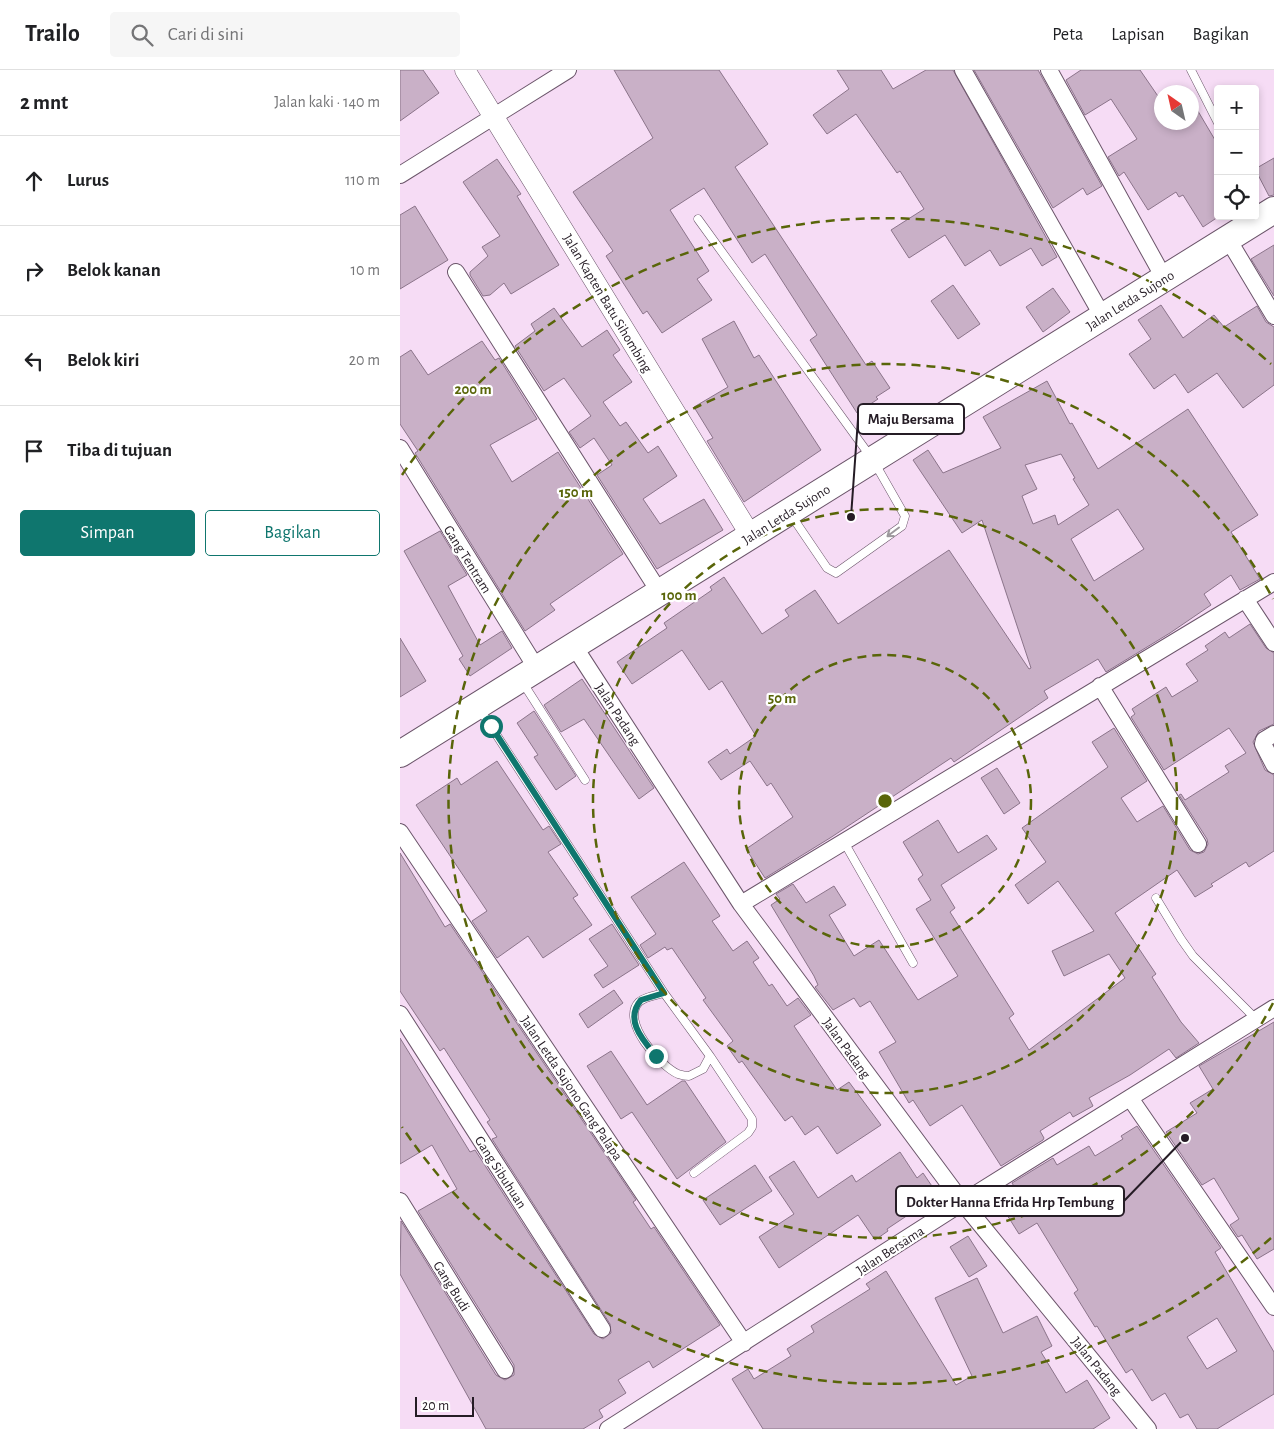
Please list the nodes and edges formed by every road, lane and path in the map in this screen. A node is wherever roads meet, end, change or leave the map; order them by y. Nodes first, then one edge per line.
1 (465, 70) edge
2 (568, 70) edge
3 (963, 70) edge
4 (1049, 70) edge
5 (1191, 70) edge
6 (1214, 115) edge
7 (494, 117) junction
8 (400, 175) edge
9 (1274, 210) edge
10 (1259, 216) edge
11 (698, 219) dead end
12 (1250, 220) edge
13 (1228, 239) junction
14 (456, 272) dead end
15 (1164, 278) junction
16 (1274, 316) edge
17 (1103, 317) junction
18 (400, 448) edge
19 (873, 460) junction
20 (789, 512) junction
21 (751, 536) junction
22 (1274, 582) edge
23 (660, 593) junction
24 (1245, 599) junction
25 (1274, 643) edge
26 (574, 646) junction
27 (529, 674) junction
28 (1100, 686) junction
29 (478, 706) junction
30 (1274, 734) edge
31 (400, 754) edge
32 (1274, 765) edge
33 (586, 780) dead end
34 (400, 832) edge
35 (844, 842) junction
36 (1198, 844) dead end
37 (1156, 898) dead end
38 (741, 904) junction
39 (914, 963) dead end
40 (664, 993) junction
41 (1274, 1008) edge
42 (400, 1014) edge
43 (1256, 1019) junction
44 (710, 1056) junction
45 (1130, 1098) junction
46 (694, 1173) dead end
47 (400, 1202) edge
48 (963, 1203) junction
49 (1274, 1307) edge
50 (602, 1329) dead end
51 (744, 1343) junction
52 (505, 1370) dead end
53 (608, 1429) edge
54 (1148, 1429) edge

1 - 7 street, Jalan Kapten Batu Sihombing
2 - 7 street
3 - 17 street
4 - 15 street
5 - 6 lane
7 - 8 street
7 - 21 street, Jalan Kapten Batu Sihombing
9 - 10 highway, Jalan Letda Sujono
11 - 19 lane
12 - 13 highway, Jalan Letda Sujono
13 - 15 highway, Jalan Letda Sujono
13 - 16 street
14 - 23 street
15 - 17 highway, Jalan Letda Sujono
17 - 19 highway, Jalan Letda Sujono
18 - 27 street, Gang Tentram
19 - 20 highway, Jalan Letda Sujono
19 -> 20 lane
20 - 21 highway, Jalan Letda Sujono
21 - 23 highway, Jalan Letda Sujono
22 - 24 street
23 - 26 highway, Jalan Letda Sujono
24 - 25 street
24 - 28 street
26 - 27 highway, Jalan Letda Sujono
26 - 38 street, Jalan Padang
27 - 29 highway, Jalan Letda Sujono
27 - 33 lane
28 - 35 street
28 - 36 street
29 - 31 highway, Jalan Letda Sujono
29 - 40 lane
30 - 32 street
34 - 51 street, Jalan Letda Sujono Gang Palapa
35 - 38 street
35 - 39 lane
37 - 43 lane
38 - 48 street, Jalan Padang
40 - 44 lane
40 - 44 lane
41 - 43 street, Jalan Bersama
42 - 50 street, Gang Sibuhuan
43 - 45 street, Jalan Bersama
44 - 46 lane
45 - 48 street, Jalan Bersama
45 - 49 street
47 - 52 street, Gang Budi
48 - 51 street, Jalan Bersama
48 - 54 street, Jalan Padang
51 - 53 street, Jalan Bersama

